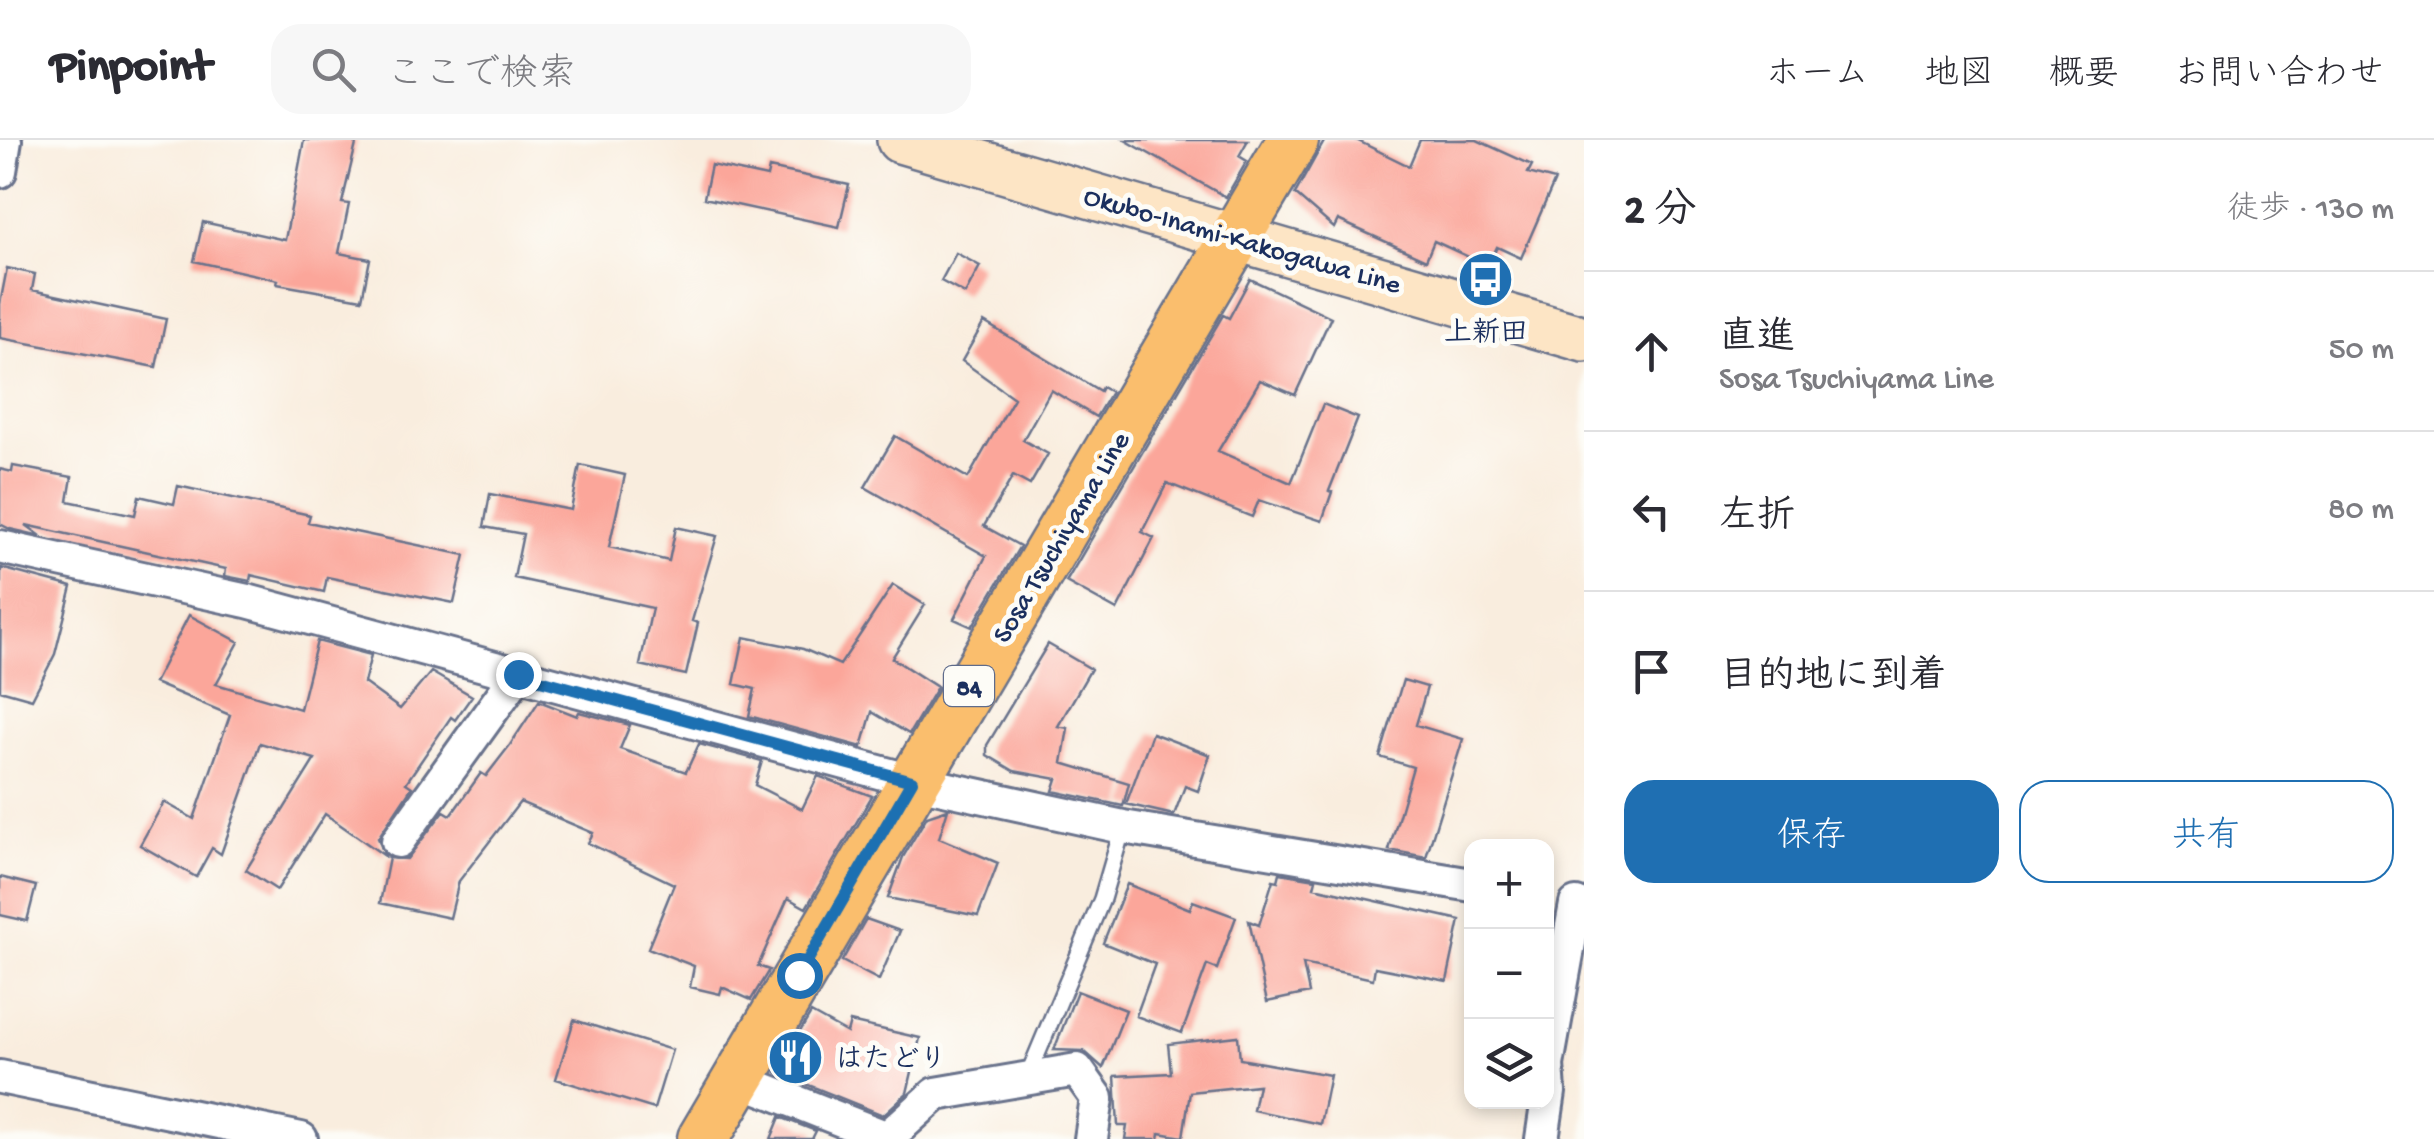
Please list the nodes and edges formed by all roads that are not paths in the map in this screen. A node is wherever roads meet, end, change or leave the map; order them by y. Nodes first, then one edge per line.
1 (4, 140) edge
2 (900, 140) edge
3 (1293, 140) edge
4 (0, 171) edge
5 (1238, 236) junction
6 (1584, 340) edge
7 (0, 546) edge
8 (518, 674) junction
9 (912, 781) junction
10 (1122, 826) junction
11 (398, 841) dead end
12 (1464, 884) edge
13 (1569, 902) edge
14 (0, 1077) edge
15 (1026, 1078) junction
16 (738, 1079) junction
17 (301, 1139) edge
18 (703, 1139) edge
19 (1091, 1139) edge
20 (1542, 1139) edge

1 - 4 street
2 - 5 main road, Okubo-Inami-Kakogawa Line
3 - 5 main road, Sosa Tsuchiyama Line / 84
5 - 6 main road, Okubo-Inami-Kakogawa Line
5 - 9 main road, Sosa Tsuchiyama Line / 84
7 - 8 street
8 - 9 street
8 - 11 street
9 - 10 street
9 - 16 main road, Sosa Tsuchiyama Line / 84
10 - 12 street
10 - 15 lane
13 - 20 street
14 - 17 street
15 - 16 street
15 - 19 street
16 - 18 main road, Sosa Tsuchiyama Line / 84

